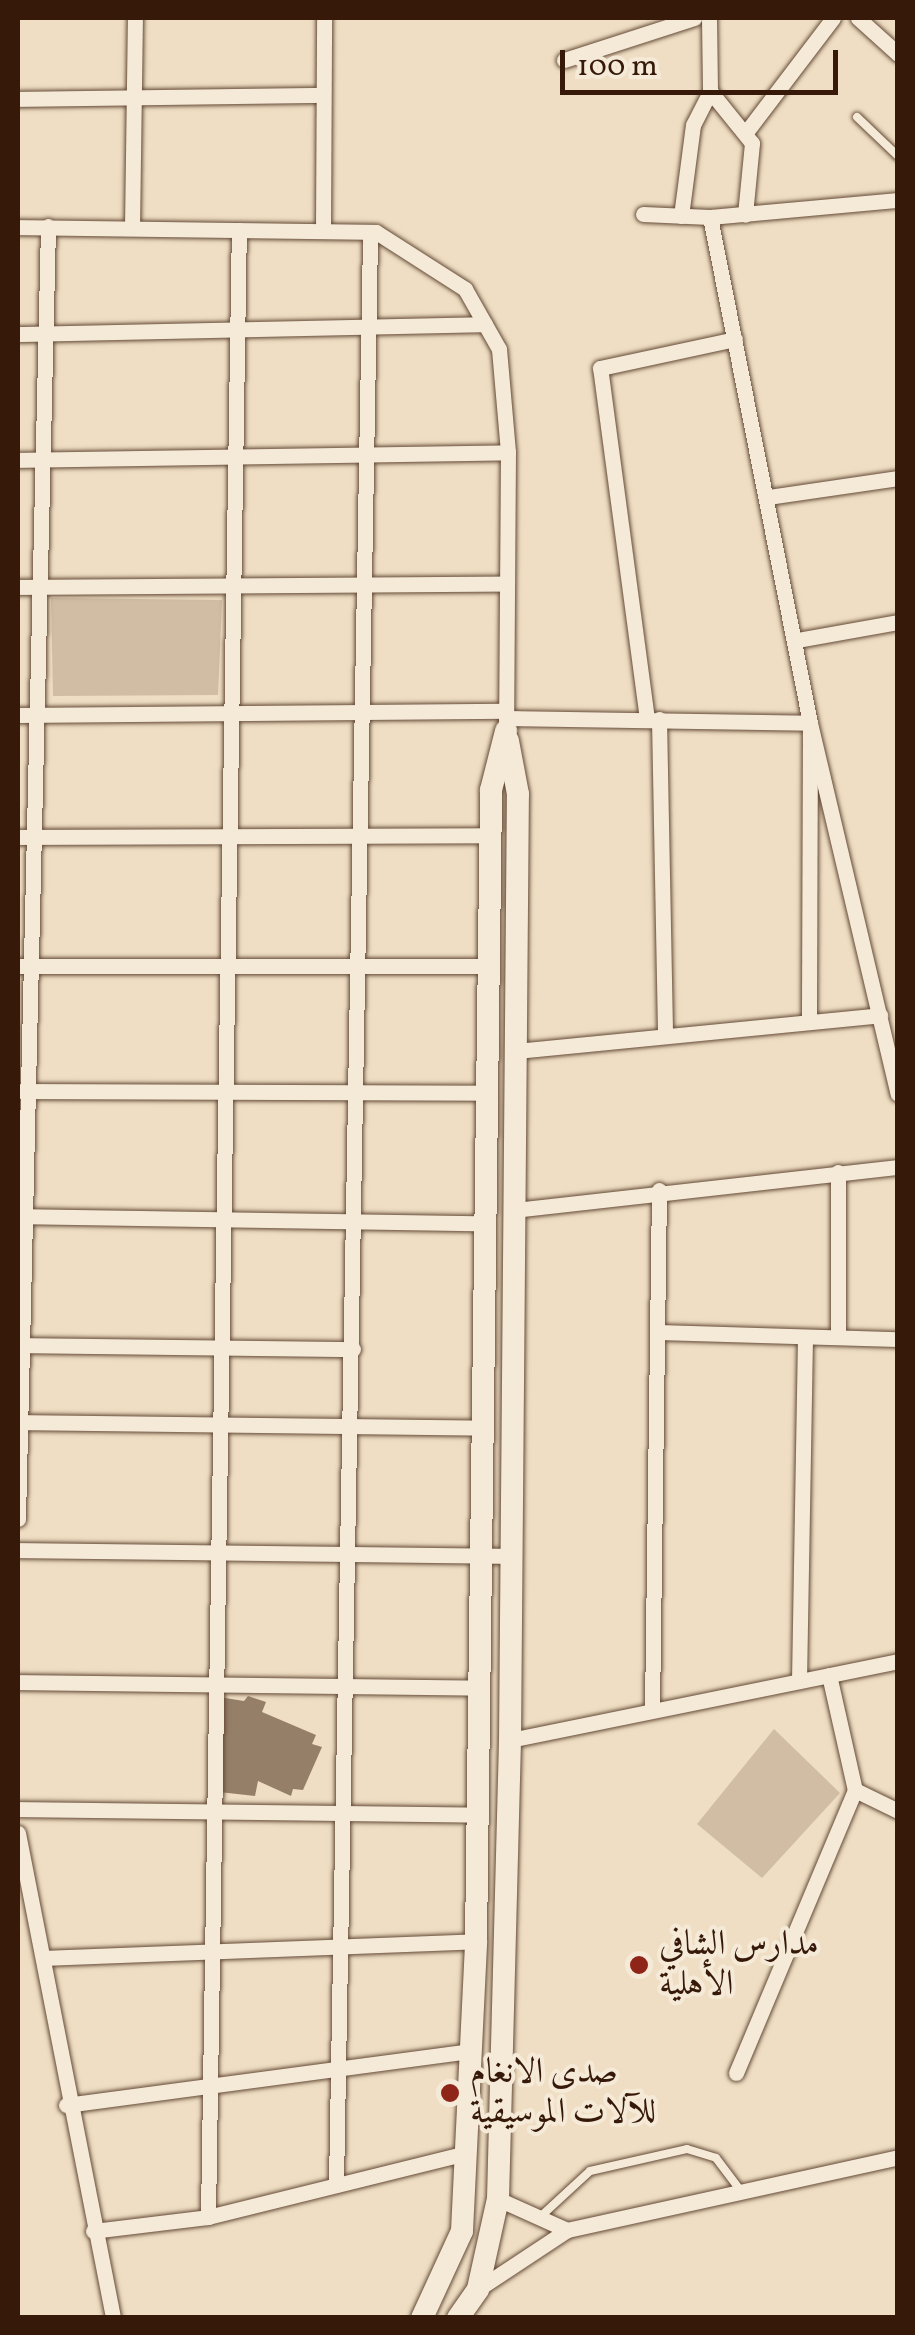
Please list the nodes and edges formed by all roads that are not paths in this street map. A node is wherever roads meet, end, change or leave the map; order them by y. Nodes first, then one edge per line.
1 (135, 18) edge
2 (324, 18) edge
3 (694, 18) edge
4 (709, 18) edge
5 (832, 18) edge
6 (858, 18) edge
7 (898, 54) edge
8 (564, 60) dead end
9 (710, 92) junction
10 (324, 95) junction
11 (134, 98) junction
12 (18, 100) edge
13 (858, 117) dead end
14 (747, 131) junction
15 (898, 156) edge
16 (898, 200) edge
17 (644, 214) dead end
18 (745, 214) junction
19 (681, 216) junction
20 (710, 218) junction
21 (48, 226) junction
22 (18, 227) edge
23 (132, 228) junction
24 (240, 230) junction
25 (323, 231) junction
26 (370, 232) junction
27 (486, 324) junction
28 (368, 327) junction
29 (238, 329) junction
30 (18, 334) edge
31 (45, 334) junction
32 (735, 338) junction
33 (508, 452) junction
34 (366, 454) junction
35 (236, 456) junction
36 (42, 459) junction
37 (18, 460) edge
38 (898, 478) edge
39 (768, 497) junction
40 (364, 584) junction
41 (507, 584) junction
42 (234, 586) junction
43 (18, 587) edge
44 (38, 587) junction
45 (898, 622) edge
46 (797, 640) junction
47 (362, 712) junction
48 (232, 713) junction
49 (18, 714) edge
50 (35, 714) junction
51 (653, 719) junction
52 (506, 720) junction
53 (810, 722) junction
54 (360, 835) junction
55 (490, 835) junction
56 (230, 836) junction
57 (25, 837) edge
58 (227, 965) junction
59 (358, 965) junction
60 (23, 966) edge
61 (488, 966) junction
62 (880, 1014) junction
63 (809, 1021) junction
64 (665, 1036) junction
65 (516, 1051) junction
66 (22, 1090) edge
67 (226, 1092) junction
68 (356, 1092) junction
69 (487, 1093) junction
70 (898, 1094) edge
71 (898, 1167) edge
72 (838, 1172) junction
73 (660, 1190) junction
74 (514, 1210) junction
75 (21, 1216) edge
76 (225, 1219) junction
77 (354, 1221) junction
78 (485, 1223) junction
79 (657, 1332) junction
80 (804, 1336) junction
81 (838, 1338) junction
82 (898, 1339) edge
83 (19, 1345) edge
84 (222, 1348) junction
85 (352, 1349) junction
86 (18, 1422) edge
87 (222, 1425) junction
88 (351, 1427) junction
89 (483, 1428) junction
90 (18, 1519) edge
91 (18, 1550) edge
92 (220, 1553) junction
93 (350, 1554) junction
94 (481, 1556) junction
95 (512, 1556) junction
96 (898, 1661) edge
97 (829, 1674) junction
98 (799, 1681) junction
99 (18, 1682) edge
100 (218, 1685) junction
101 (347, 1686) junction
102 (480, 1688) junction
103 (652, 1710) junction
104 (510, 1740) junction
105 (855, 1790) junction
106 (18, 1809) edge
107 (216, 1811) junction
108 (898, 1811) edge
109 (346, 1813) junction
110 (478, 1815) junction
111 (18, 1833) edge
112 (476, 1941) junction
113 (343, 1946) junction
114 (214, 1951) junction
115 (43, 1958) junction
116 (469, 2050) junction
117 (336, 2068) junction
118 (736, 2074) dead end
119 (205, 2086) junction
120 (66, 2105) junction
121 (466, 2154) junction
122 (898, 2157) edge
123 (336, 2185) junction
124 (740, 2190) junction
125 (498, 2198) junction
126 (208, 2217) junction
127 (539, 2218) junction
128 (566, 2230) junction
129 (93, 2231) junction
130 (478, 2289) junction
131 (113, 2318) edge
132 (422, 2318) edge
133 (458, 2318) edge

1 - 11 street
2 - 10 street
3 - 8 street
4 - 9 street
5 - 14 street
6 - 7 street
9 - 14 street
9 - 19 street
10 - 11 street
10 - 25 street
11 - 12 street
11 - 23 street
13 - 15 lane
14 - 18 street
16 - 18 street
17 - 19 street
18 - 20 street
19 - 20 street
20 - 32 street
21 - 22 street
21 - 23 street
21 - 31 street
23 - 24 street
24 - 25 street
24 - 29 street
25 - 26 street
26 - 27 street
26 - 28 street
27 - 28 street
27 - 33 street
28 - 29 street
28 - 34 street
29 - 31 street
29 - 35 street
30 - 31 street
31 - 36 street
32 - 39 street
32 - 51 street
33 - 34 street
33 - 41 street
34 - 35 street
34 - 40 street
35 - 36 street
35 - 42 street
36 - 37 street
36 - 44 street
38 - 39 street
39 - 46 street
40 - 41 street
40 - 42 street
40 - 47 street
41 - 52 street
42 - 44 street
42 - 48 street
43 - 44 street
44 - 50 street
45 - 46 street
46 - 53 street
47 - 48 street
47 - 52 street
47 - 54 street
48 - 50 street
48 - 56 street
49 - 50 street
50 - 57 street
51 - 52 street
51 - 53 street
51 - 64 street
52 - 55 street
52 - 65 street
53 - 62 street
53 - 63 street
54 - 55 street
54 - 56 street
54 - 59 street
55 - 61 street
56 - 57 street
56 - 58 street
57 - 60 street
58 - 59 street
58 - 60 street
58 - 67 street
59 - 61 street
59 - 68 street
60 - 66 street
61 - 69 street
62 - 63 street
62 - 70 street
63 - 64 street
64 - 65 street
65 - 74 street
66 - 67 street
66 - 75 street
67 - 68 street
67 - 76 street
68 - 69 street
68 - 77 street
69 - 78 street
71 - 72 street
72 - 73 street
72 - 81 street
73 - 74 street
73 - 79 street
74 - 95 street
75 - 76 street
75 - 83 street
76 - 77 street
76 - 84 street
77 - 78 street
77 - 85 street
78 - 89 street
79 - 80 street
79 - 103 street
80 - 81 street
80 - 98 street
81 - 82 street
83 - 84 street
83 - 86 street
84 - 85 street
84 - 87 street
85 - 88 street
86 - 87 street
86 - 90 street
87 - 88 street
87 - 92 street
88 - 89 street
88 - 93 street
89 - 94 street
91 - 92 street
92 - 93 street
92 - 100 street
93 - 94 street
93 - 101 street
94 - 95 street
94 - 102 street
95 - 104 street
96 - 97 street
97 - 98 street
97 - 105 street
98 - 103 street
99 - 100 street
100 - 101 street
100 - 107 street
101 - 102 street
101 - 109 street
102 - 110 street
103 - 104 street
104 - 125 street
105 - 108 street
105 - 118 street
106 - 107 street
107 - 109 street
107 - 114 street
109 - 110 street
109 - 113 street
110 - 112 street
111 - 115 street
112 - 113 street
112 - 116 street
113 - 114 street
113 - 117 street
114 - 115 street
114 - 119 street
115 - 120 street
116 - 117 street
116 - 121 street
117 - 119 street
117 - 123 street
119 - 120 street
119 - 126 street
120 - 129 street
121 - 123 street
121 - 132 street
122 - 124 street
123 - 126 street
124 - 127 lane
124 - 128 street
125 - 127 street
125 - 130 street
126 - 129 street
127 - 128 street
128 - 130 street
129 - 131 street
130 - 133 street

